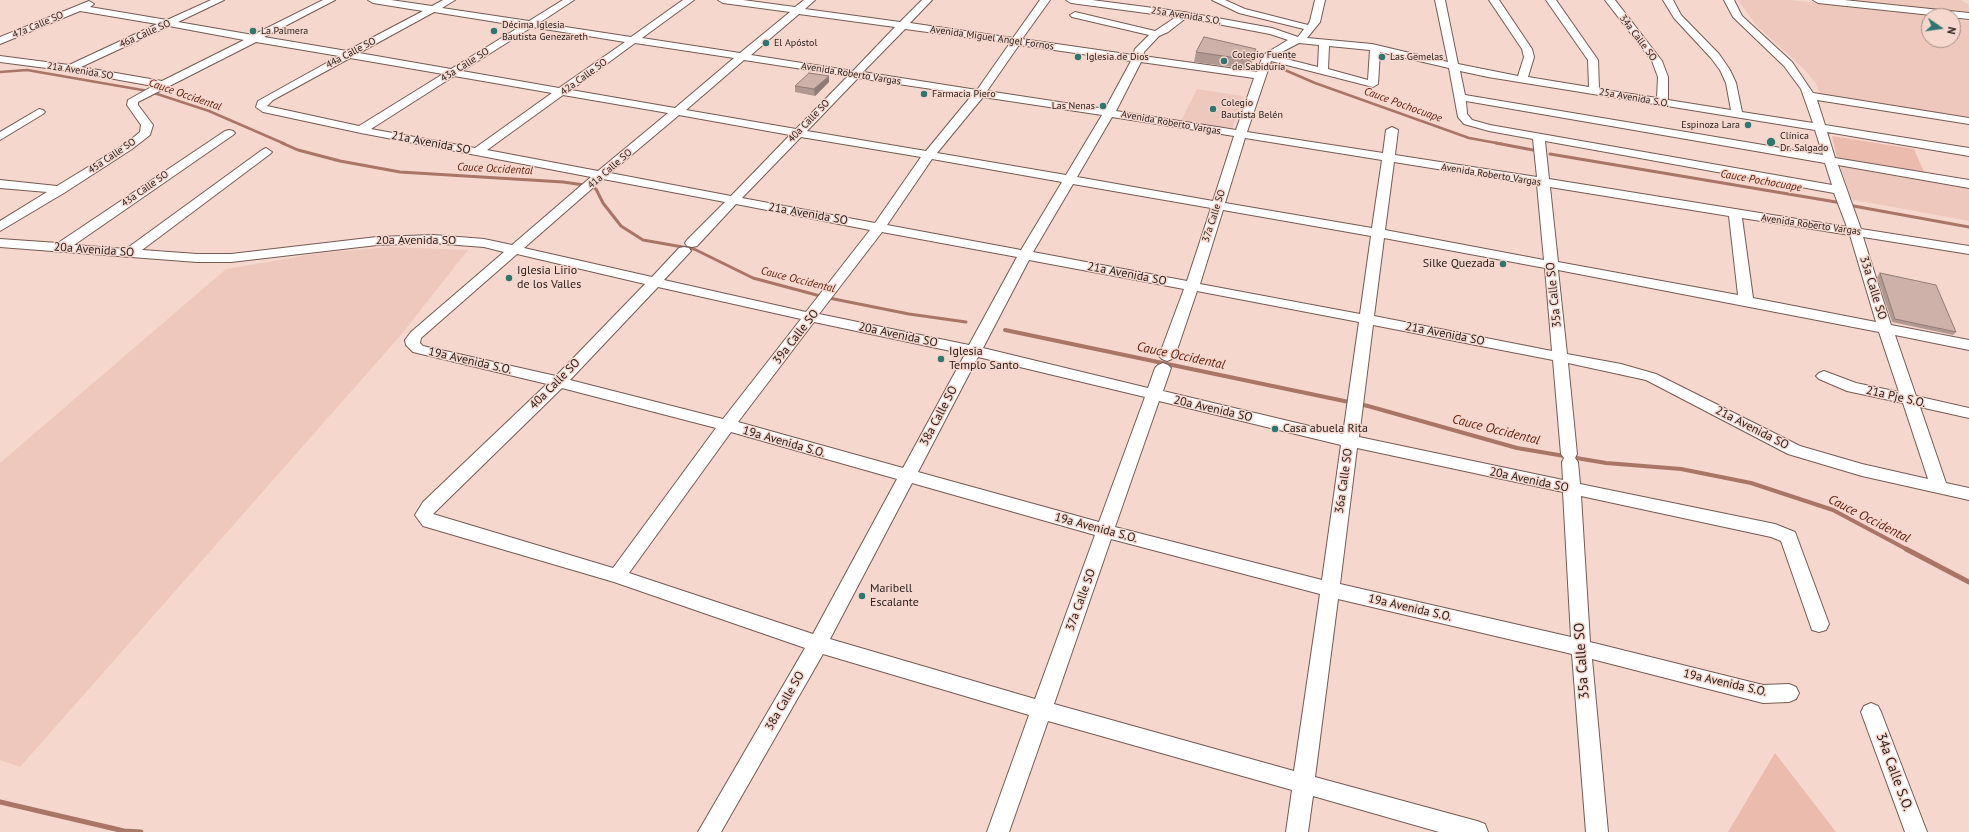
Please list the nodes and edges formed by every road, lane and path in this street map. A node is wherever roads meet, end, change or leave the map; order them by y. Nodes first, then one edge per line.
1 (98, 0) edge
2 (219, 0) edge
3 (330, 0) edge
4 (373, 0) edge
5 (450, 0) edge
6 (569, 0) edge
7 (689, 0) edge
8 (723, 0) edge
9 (810, 0) edge
10 (927, 0) edge
11 (1044, 0) edge
12 (1072, 0) edge
13 (1217, 0) edge
14 (1320, 0) edge
15 (1440, 0) edge
16 (1494, 0) edge
17 (1552, 0) edge
18 (1610, 0) edge
19 (1668, 0) edge
20 (1729, 0) edge
21 (1818, 0) edge
22 (79, 8) junction
23 (433, 10) junction
24 (797, 10) junction
25 (1075, 15) dead end
26 (1184, 15) junction
27 (1969, 16) edge
28 (170, 23) junction
29 (530, 25) junction
30 (902, 26) junction
31 (1310, 28) junction
32 (1156, 34) junction
33 (254, 38) junction
34 (634, 40) junction
35 (1299, 40) junction
36 (0, 41) edge
37 (1016, 42) junction
38 (1324, 42) junction
39 (1375, 48) junction
40 (350, 54) junction
41 (742, 57) junction
42 (1267, 57) junction
43 (0, 59) edge
44 (1137, 59) junction
45 (1454, 65) junction
46 (70, 68) junction
47 (1323, 71) junction
48 (454, 72) junction
49 (854, 75) junction
50 (1260, 76) junction
51 (1522, 79) junction
52 (160, 84) junction
53 (564, 91) junction
54 (1594, 91) junction
55 (980, 93) junction
56 (1809, 96) junction
57 (1460, 97) junction
58 (1662, 103) junction
59 (267, 110) joint
60 (679, 111) junction
61 (39, 112) dead end
62 (1109, 113) junction
63 (1737, 115) junction
64 (1969, 121) edge
65 (1820, 128) junction
66 (361, 130) junction
67 (1392, 130) dead end
68 (229, 132) dead end
69 (799, 132) junction
70 (1240, 135) junction
71 (0, 137) edge
72 (1539, 137) junction
73 (266, 152) dead end
74 (477, 152) junction
75 (1969, 152) edge
76 (929, 155) junction
77 (1388, 158) junction
78 (1830, 160) junction
79 (1069, 180) junction
80 (593, 182) junction
81 (1545, 183) junction
82 (0, 184) edge
83 (1969, 184) edge
84 (60, 190) junction
85 (1840, 190) junction
86 (734, 200) junction
87 (1218, 206) junction
88 (1735, 214) junction
89 (0, 227) edge
90 (879, 227) junction
91 (1855, 231) junction
92 (1378, 233) junction
93 (0, 243) edge
94 (62, 247) junction
95 (516, 250) junction
96 (1969, 250) edge
97 (130, 252) junction
98 (1025, 255) junction
99 (1550, 264) junction
100 (656, 281) junction
101 (1192, 286) junction
102 (1746, 301) junction
103 (811, 317) junction
104 (1366, 319) junction
105 (1885, 328) junction
106 (412, 340) joint
107 (1969, 345) edge
108 (974, 351) junction
109 (1560, 356) junction
110 (1824, 376) dead end
111 (559, 382) junction
112 (1155, 395) junction
113 (1910, 400) junction
114 (1969, 413) edge
115 (727, 426) junction
116 (1349, 441) junction
117 (907, 477) junction
118 (1939, 487) junction
119 (1572, 489) junction
120 (1969, 494) edge
121 (1106, 531) junction
122 (617, 576) junction
123 (1329, 589) junction
124 (1819, 624) dead end
125 (818, 644) junction
126 (1581, 648) junction
127 (1789, 693) dead end
128 (1041, 710) junction
129 (1871, 712) dead end
130 (1303, 783) junction
131 (709, 832) edge
132 (998, 832) edge
133 (1297, 832) edge
134 (1477, 832) edge
135 (1597, 832) edge
136 (1916, 832) edge

1 - 22 street, 47a Calle SO
2 - 28 street, 46a Calle SO
3 - 33 street, 45a Calle SO
4 - 23 street, Avenida Roberto Vargas
5 - 23 street, 44a Calle SO
6 - 29 street, 43a Calle SO
7 - 34 street, 42a Calle SO
8 - 24 street, Avenida Miguel Angel Fornos
9 - 24 street, 41a Calle SO
10 - 30 street, 40a Calle SO
11 - 37 street, 39a Calle SO
12 - 26 street, 25a Avenida S.O.
13 - 31 street
14 - 31 street
15 - 45 street
16 - 51 street
17 - 54 street
18 - 58 street, 34a Calle SO
19 - 63 street
20 - 56 street, 33a Calle SO
21 - 27 street
22 - 28 street
22 - 36 street, 47a Calle SO
23 - 29 street, Avenida Roberto Vargas
23 - 40 street, 44a Calle SO
24 - 30 street, Avenida Miguel Angel Fornos
24 - 41 street, 41a Calle SO
25 - 32 street
26 - 32 street, 38a Calle SO
26 - 35 street, 25a Avenida S.O.
28 - 33 street
28 - 46 street, 46a Calle SO
29 - 34 street, Avenida Roberto Vargas
29 - 48 street, 43a Calle SO
30 - 37 street, Avenida Miguel Angel Fornos
30 - 49 street, 40a Calle SO
31 - 35 street
32 - 44 street, 38a Calle SO
33 - 40 street
33 - 52 street, 45a Calle SO
34 - 41 street, Avenida Roberto Vargas
34 - 53 street, 42a Calle SO
35 - 38 street, 25a Avenida S.O.
35 - 42 street, 25a Avenida S.O.
37 - 44 street, Avenida Miguel Angel Fornos
37 - 55 street, 39a Calle SO
38 - 39 street, 25a Avenida S.O.
38 - 47 street
39 - 45 street, 25a Avenida S.O.
39 - 47 street
40 - 48 street
40 - 59 street, 44a Calle SO
41 - 49 street, Avenida Roberto Vargas
41 - 60 street, 41a Calle SO
42 - 47 street
42 - 50 street
43 - 46 street, 21a Avenida SO
44 - 50 street, Avenida Miguel Angel Fornos
44 - 62 street, 38a Calle SO
45 - 51 street, 25a Avenida S.O.
45 - 57 street
46 - 52 street, 21a Avenida SO
48 - 53 street
48 - 66 street, 43a Calle SO
49 - 55 street, Avenida Roberto Vargas
49 - 69 street, 40a Calle SO
50 - 70 street, 37a Calle SO
51 - 54 street, 25a Avenida S.O.
52 - 84 street, 45a Calle SO
53 - 60 street
53 - 74 street, 42a Calle SO
54 - 58 street, 25a Avenida S.O.
55 - 62 street, Avenida Roberto Vargas
55 - 76 street, 39a Calle SO
56 - 64 street
56 - 65 street, 33a Calle SO
57 - 72 street
57 - 78 street
58 - 63 street, 25a Avenida S.O.
59 - 66 street, 21a Avenida SO
60 - 69 street
60 - 80 street, 41a Calle SO
61 - 71 street
62 - 70 street, Avenida Roberto Vargas
62 - 79 street, 38a Calle SO
63 - 65 street, 25a Avenida S.O.
65 - 75 street, 25a Avenida S.O.
65 - 78 street, 33a Calle SO
66 - 74 street, 21a Avenida SO
67 - 77 street, 36a Calle SO
68 - 94 street, 43a Calle SO
69 - 76 street
69 - 86 street, 40a Calle SO
70 - 77 street, Avenida Roberto Vargas
70 - 87 street, 37a Calle SO
72 - 81 street, 35a Calle SO
72 - 85 street
73 - 97 street
74 - 80 street, 21a Avenida SO
76 - 79 street
76 - 90 street, 39a Calle SO
77 - 81 street, Avenida Roberto Vargas
77 - 92 street, 36a Calle SO
78 - 83 street
78 - 85 street, 33a Calle SO
79 - 87 street
79 - 98 street, 38a Calle SO
80 - 86 street, 21a Avenida SO
80 - 95 street, 41a Calle SO
81 - 88 street, Avenida Roberto Vargas
81 - 99 street, 35a Calle SO
82 - 84 street
84 - 89 street, 45a Calle SO
85 - 91 street, 33a Calle SO
86 - 90 street, 21a Avenida SO
86 - 100 street, 40a Calle SO
87 - 92 street
87 - 101 street, 37a Calle SO
88 - 91 street, Avenida Roberto Vargas
88 - 102 street
90 - 98 street, 21a Avenida SO
90 - 103 street, 39a Calle SO
91 - 96 street, Avenida Roberto Vargas
91 - 105 street, 33a Calle SO
92 - 99 street
92 - 104 street, 36a Calle SO
93 - 94 street, 20a Avenida SO
94 - 97 street, 20a Avenida SO
95 - 97 street, 20a Avenida SO
95 - 100 street, 20a Avenida SO
95 - 106 street, 41a Calle SO
98 - 101 street, 21a Avenida SO
98 - 108 street, 38a Calle SO
99 - 102 street
99 - 109 street, 35a Calle SO
100 - 103 street, 20a Avenida SO
100 - 111 street, 40a Calle SO
101 - 104 street, 21a Avenida SO
101 - 112 street, 37a Calle SO
102 - 105 street
103 - 108 street, 20a Avenida SO
103 - 115 street, 39a Calle SO
104 - 109 street, 21a Avenida SO
104 - 116 street, 36a Calle SO
105 - 107 street
105 - 113 street, 33a Calle SO
106 - 111 street, 19a Avenida S.O.
108 - 112 street, 20a Avenida SO
108 - 117 street, 38a Calle SO
109 - 118 street, 21a Avenida SO
109 - 119 street, 35a Calle SO
110 - 113 street, 21a Pje S.O.
111 - 115 street, 19a Avenida S.O.
111 - 122 street, 40a Calle SO
112 - 116 street, 20a Avenida SO
112 - 121 street, 37a Calle SO
113 - 114 street, 21a Pje S.O.
113 - 118 street, 33a Calle SO
115 - 117 street, 19a Avenida S.O.
115 - 122 street, 39a Calle SO
116 - 119 street, 20a Avenida SO
116 - 123 street, 36a Calle SO
117 - 121 street, 19a Avenida S.O.
117 - 125 street, 38a Calle SO
118 - 120 street, 21a Avenida SO
119 - 124 street, 20a Avenida SO
119 - 126 street, 35a Calle SO
121 - 123 street, 19a Avenida S.O.
121 - 128 street, 37a Calle SO
122 - 125 street
123 - 126 street, 19a Avenida S.O.
123 - 130 street, 36a Calle SO
125 - 128 street
125 - 131 street, 38a Calle SO
126 - 127 street, 19a Avenida S.O.
126 - 135 street, 35a Calle SO
128 - 130 street
128 - 132 street, 37a Calle SO
129 - 136 street, 34a Calle S.O.
130 - 133 street, 36a Calle SO
130 - 134 street

